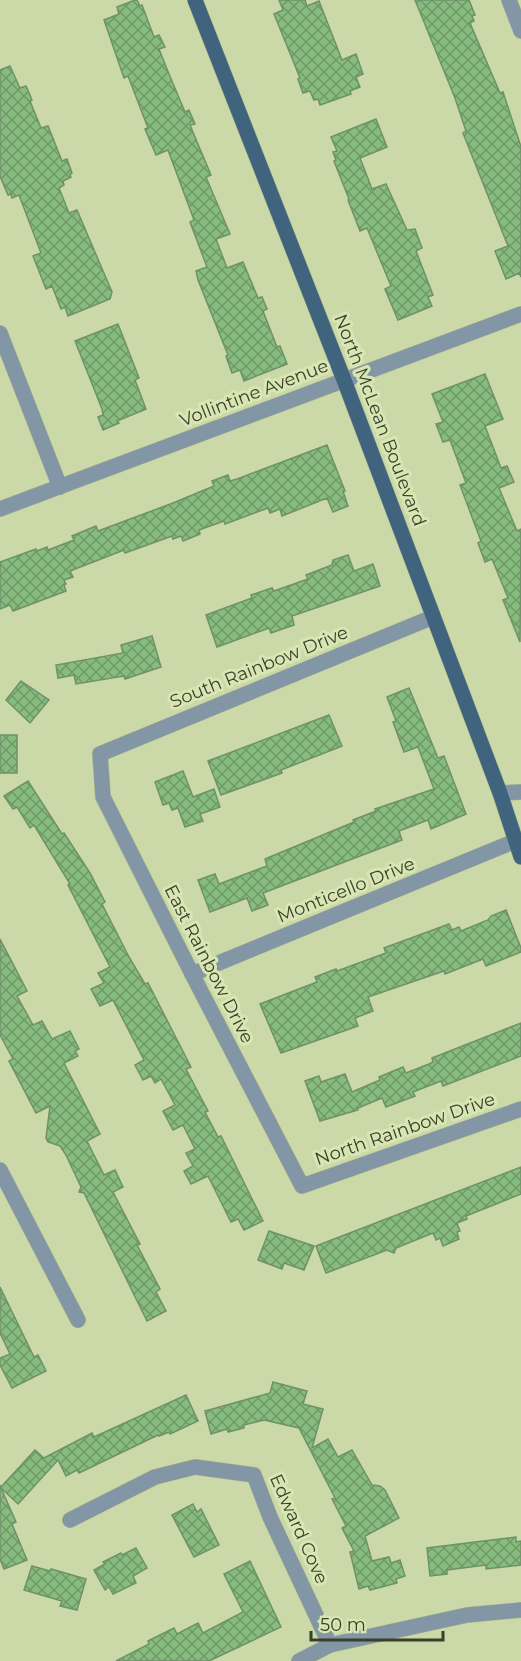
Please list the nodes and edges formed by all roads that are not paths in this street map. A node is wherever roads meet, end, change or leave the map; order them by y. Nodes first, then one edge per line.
1 (195, 0) edge
2 (509, 0) edge
3 (521, 31) edge
4 (521, 314) edge
5 (0, 333) edge
6 (344, 380) junction
7 (60, 487) junction
8 (0, 509) edge
9 (433, 617) junction
10 (100, 754) joint
11 (521, 792) edge
12 (500, 793) junction
13 (515, 841) junction
14 (521, 857) edge
15 (192, 974) junction
16 (521, 1109) edge
17 (0, 1170) edge
18 (302, 1186) joint
19 (78, 1320) dead end
20 (70, 1520) dead end
21 (521, 1610) edge
22 (330, 1645) junction
23 (299, 1661) edge

1 - 6 main road, North McLean Boulevard
2 - 3 street
4 - 6 street, Vollintine Avenue
5 - 7 street
6 - 7 street, Vollintine Avenue
6 - 9 main road, North McLean Boulevard
7 - 8 street, Vollintine Avenue
9 - 10 street, South Rainbow Drive
9 - 12 main road, North McLean Boulevard
10 - 15 street, East Rainbow Drive
11 - 12 street
12 - 13 main road, North McLean Boulevard
13 - 14 main road, North McLean Boulevard
13 - 15 street, Monticello Drive
15 - 18 street, East Rainbow Drive
16 - 18 street, North Rainbow Drive
17 - 19 street
20 - 22 street, Edward Cove
21 - 22 street
22 - 23 street

